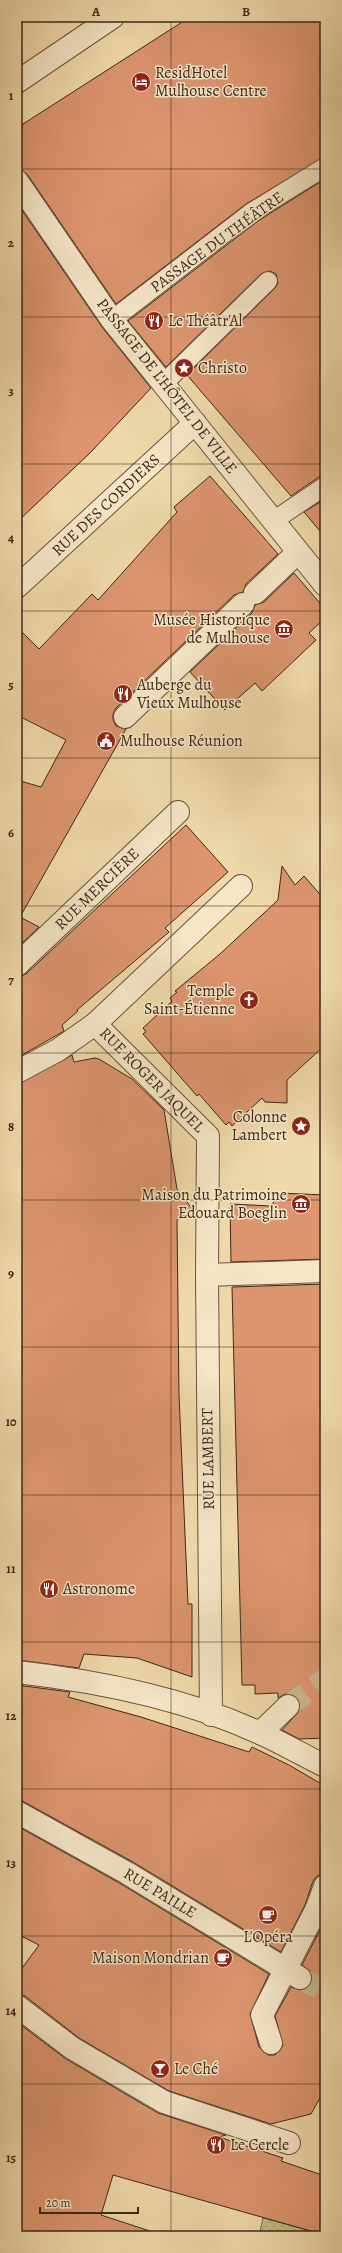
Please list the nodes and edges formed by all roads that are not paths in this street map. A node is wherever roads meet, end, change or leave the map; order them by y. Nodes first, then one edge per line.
1 (113, 17) edge
2 (17, 82) edge
3 (325, 167) edge
4 (17, 181) edge
5 (268, 281) dead end
6 (112, 320) junction
7 (162, 385) junction
8 (195, 423) junction
9 (325, 486) edge
10 (273, 521) junction
11 (298, 552) junction
12 (325, 585) edge
13 (17, 587) edge
14 (125, 717) dead end
15 (178, 812) dead end
16 (241, 886) dead end
17 (17, 965) edge
18 (95, 1024) junction
19 (17, 1072) edge
20 (208, 1136) joint
21 (325, 1271) edge
22 (206, 1275) junction
23 (17, 1672) edge
24 (288, 1706) tunnel mouth
25 (211, 1715) junction
26 (260, 1733) junction
27 (325, 1766) edge
28 (17, 1812) edge
29 (325, 1886) edge
30 (293, 1974) junction
31 (17, 2006) edge
32 (272, 2043) dead end
33 (288, 2143) dead end

1 - 2 street
3 - 6 lane, PASSAGE DU THÉÂTRE
4 - 6 street, PASSAGE DE L'HÔTEL DE VILLE
5 - 7 lane
6 - 7 street, PASSAGE DE L'HÔTEL DE VILLE
7 - 8 street, PASSAGE DE L'HÔTEL DE VILLE
8 - 10 street, PASSAGE DE L'HÔTEL DE VILLE
8 - 13 street, RUE DES CORDIERS
9 - 10 lane
10 - 11 street, PASSAGE DE L'HÔTEL DE VILLE
11 - 12 street, PASSAGE DE L'HÔTEL DE VILLE
11 - 14 street
15 - 17 street, RUE MERCIÈRE
16 - 18 street
18 - 19 street
18 - 20 street, RUE ROGER JAQUEL
20 - 22 street, RUE LAMBERT
21 - 22 street
22 - 25 street, RUE LAMBERT
23 - 25 street
24 - 26 street
25 - 26 street
26 - 27 street
28 - 30 street, RUE PAILLE
29 - 30 street
30 - 32 street
31 - 33 street

